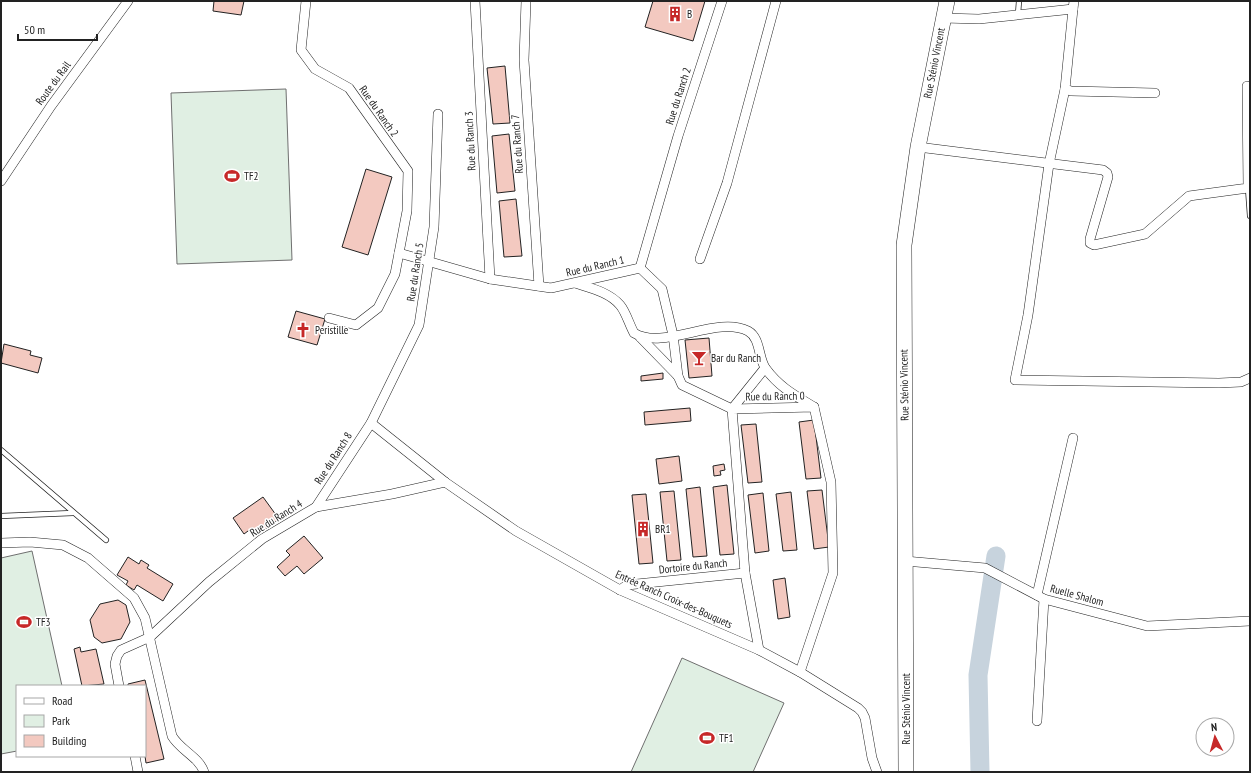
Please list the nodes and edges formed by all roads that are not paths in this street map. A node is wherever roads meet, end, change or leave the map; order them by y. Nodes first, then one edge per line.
1 (128, 1) edge
2 (306, 1) edge
3 (475, 1) edge
4 (526, 1) edge
5 (722, 1) edge
6 (776, 1) edge
7 (947, 1) edge
8 (1019, 1) edge
9 (1074, 5) edge
10 (1018, 14) junction
11 (943, 18) junction
12 (1247, 86) dead end
13 (1065, 89) junction
14 (1155, 93) dead end
15 (438, 114) dead end
16 (918, 147) junction
17 (1050, 164) junction
18 (1, 182) edge
19 (1248, 188) junction
20 (1250, 216) edge
21 (399, 253) junction
22 (700, 259) dead end
23 (429, 260) junction
24 (640, 268) junction
25 (490, 279) junction
26 (573, 283) junction
27 (539, 286) junction
28 (329, 318) dead end
29 (672, 335) junction
30 (640, 337) junction
31 (765, 368) junction
32 (678, 376) junction
33 (1250, 378) edge
34 (814, 407) junction
35 (732, 409) junction
36 (371, 423) junction
37 (1073, 438) dead end
38 (1, 450) edge
39 (445, 482) junction
40 (316, 507) junction
41 (73, 513) junction
42 (1, 516) edge
43 (106, 540) dead end
44 (1, 543) edge
45 (905, 561) junction
46 (745, 573) junction
47 (620, 590) junction
48 (1041, 597) junction
49 (1250, 621) edge
50 (150, 637) junction
51 (759, 650) junction
52 (800, 672) junction
53 (119, 685) edge
54 (1037, 721) dead end
55 (135, 757) edge
56 (138, 772) edge
57 (204, 772) edge
58 (877, 772) edge
59 (906, 772) edge

1 - 18 street, Route du Rail
2 - 21 street, Rue du Ranch 2
3 - 25 street, Rue du Ranch 3
4 - 27 street, Rue du Ranch 7
5 - 24 street, Rue du Ranch 2
6 - 22 street
7 - 11 main road, Rue Sténio Vincent
8 - 10 lane
9 - 10 street
9 - 13 street
10 - 11 street
11 - 16 main road, Rue Sténio Vincent
12 - 19 street
13 - 14 street
13 - 17 street
15 - 23 street, Rue du Ranch 5
16 - 17 street
16 - 45 main road, Rue Sténio Vincent
17 - 19 street
17 - 33 street
19 - 20 lane
21 - 23 street, Rue du Ranch 1
21 - 28 street, Rue du Ranch 2
23 - 25 street, Rue du Ranch 1
23 - 36 street, Rue du Ranch 5
24 - 26 street, Rue du Ranch 1
24 - 29 street, Rue du Ranch 1
25 - 27 street, Rue du Ranch 1
26 - 27 street, Rue du Ranch 1
26 - 30 street
29 - 30 street
29 - 31 street
29 - 32 street, Rue du Ranch 1
30 - 32 street
31 - 34 street
31 - 35 street
32 - 35 street
34 - 35 street, Rue du Ranch 0
34 - 52 street, Rue du Ranch 0
35 - 46 street, Rue du Ranch 0
36 - 39 street, Entrée Ranch Croix-des-Bouquets
36 - 40 street, Rue du Ranch 8
37 - 48 street
38 - 41 lane
39 - 40 street, Rue du Ranch 4
39 - 47 street, Entrée Ranch Croix-des-Bouquets
40 - 50 street, Rue du Ranch 4
41 - 42 lane
41 - 43 lane
44 - 50 street
45 - 48 street, Ruelle Shalom
45 - 59 main road, Rue Sténio Vincent
46 - 47 street, Dortoire du Ranch
46 - 51 street, Rue du Ranch 0
47 - 51 street, Entrée Ranch Croix-des-Bouquets
48 - 49 street, Ruelle Shalom
48 - 54 street
50 - 53 street, Rue du Ranch 4
50 - 57 street
51 - 52 street, Entrée Ranch Croix-des-Bouquets
52 - 58 street, Entrée Ranch Croix-des-Bouquets
55 - 56 street

